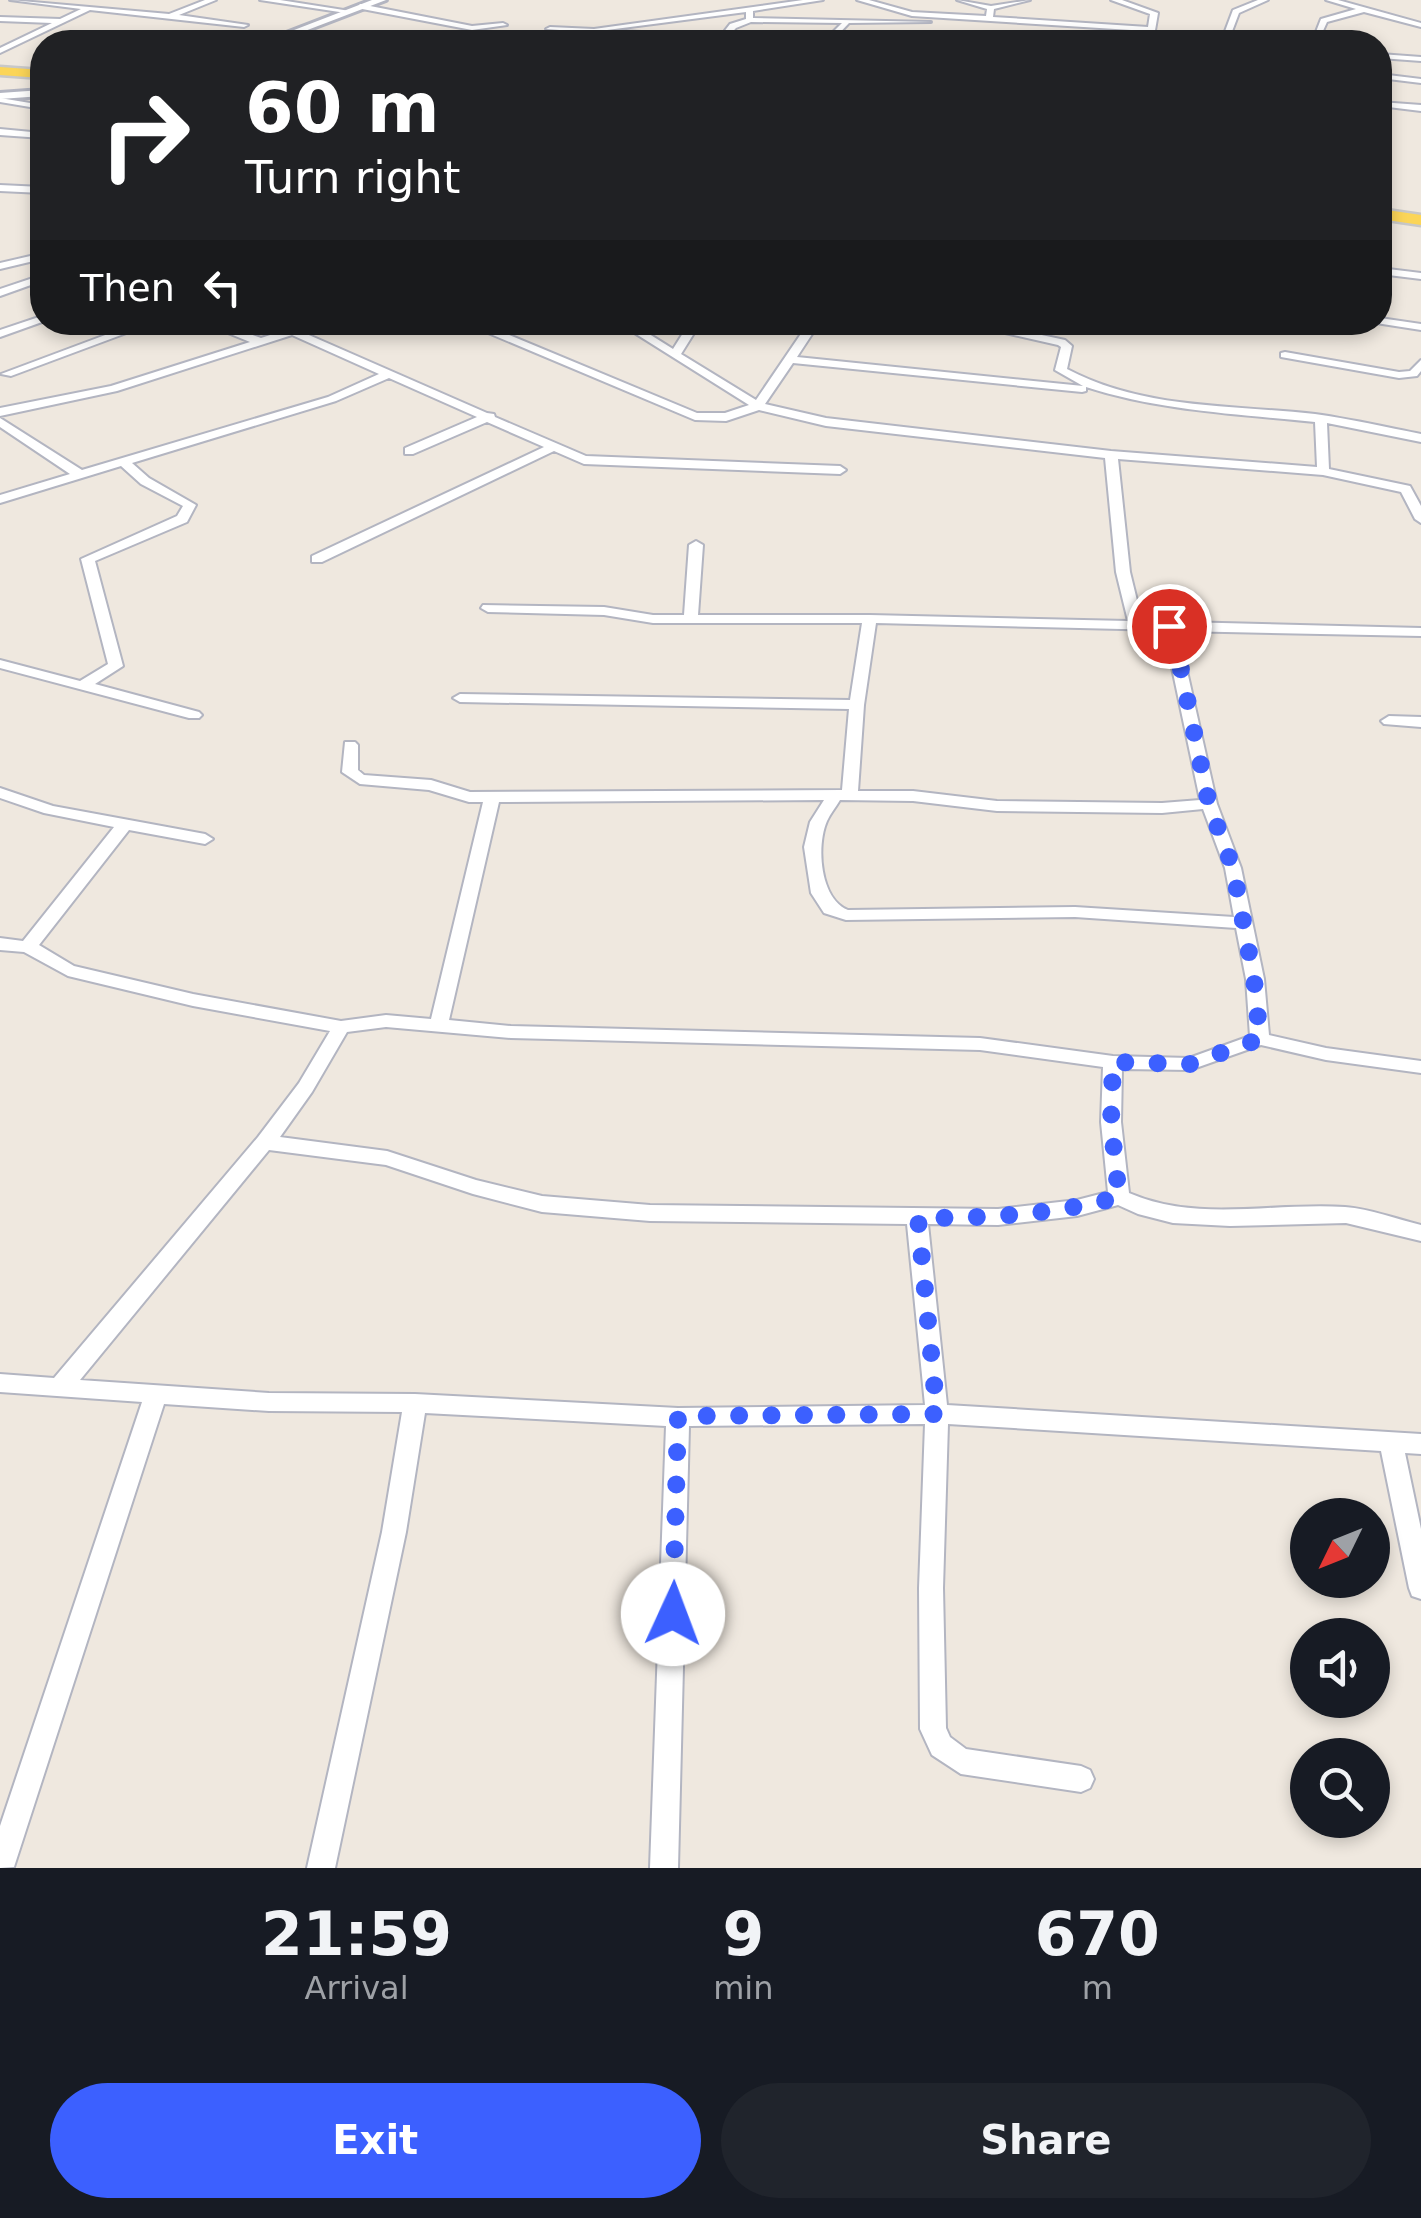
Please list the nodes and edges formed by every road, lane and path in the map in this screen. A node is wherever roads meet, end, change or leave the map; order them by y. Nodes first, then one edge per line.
1 (14, 0) edge
2 (79, 0) edge
3 (138, 0) edge
4 (212, 0) edge
5 (264, 0) edge
6 (819, 0) edge
7 (861, 0) edge
8 (962, 0) edge
9 (1026, 0) edge
10 (1116, 0) edge
11 (1229, 0) edge
12 (1264, 0) edge
13 (1330, 0) edge
14 (369, 2) edge
15 (1248, 4) junction
16 (66, 6) junction
17 (991, 8) junction
18 (88, 9) junction
19 (346, 10) junction
20 (749, 10) junction
21 (1363, 10) junction
22 (108, 11) junction
23 (170, 16) junction
24 (947, 17) junction
25 (0, 18) edge
26 (750, 20) junction
27 (990, 20) junction
28 (58, 22) junction
29 (503, 24) dead end
30 (846, 24) junction
31 (244, 25) dead end
32 (1421, 25) edge
33 (550, 28) dead end
34 (598, 29) junction
35 (42, 30) edge
36 (298, 30) edge
37 (608, 30) edge
38 (730, 30) edge
39 (840, 30) edge
40 (1149, 30) joint
41 (1229, 30) edge
42 (1320, 30) edge
43 (30, 36) edge
44 (0, 51) edge
45 (1392, 57) edge
46 (1421, 59) edge
47 (0, 71) edge
48 (30, 73) edge
49 (1392, 77) edge
50 (1421, 80) edge
51 (30, 94) edge
52 (0, 98) edge
53 (11, 104) junction
54 (1392, 105) edge
55 (30, 106) edge
56 (1421, 108) edge
57 (0, 112) edge
58 (0, 132) edge
59 (30, 135) edge
60 (0, 188) edge
61 (30, 189) edge
62 (1392, 216) edge
63 (1421, 220) edge
64 (0, 257) edge
65 (30, 258) edge
66 (13, 262) junction
67 (0, 266) edge
68 (1392, 272) edge
69 (1421, 276) edge
70 (30, 282) edge
71 (0, 293) edge
72 (1392, 323) edge
73 (30, 324) edge
74 (1421, 327) edge
75 (0, 334) edge
76 (116, 335) edge
77 (242, 335) edge
78 (288, 335) edge
79 (301, 335) edge
80 (498, 335) edge
81 (643, 335) edge
82 (688, 335) edge
83 (807, 335) edge
84 (1027, 335) edge
85 (261, 342) junction
86 (675, 355) junction
87 (1286, 356) dead end
88 (792, 360) junction
89 (1421, 363) edge
90 (391, 373) junction
91 (7, 374) dead end
92 (1122, 392) junction
93 (758, 406) junction
94 (0, 412) edge
95 (490, 416) junction
96 (1321, 418) junction
97 (0, 422) edge
98 (1421, 438) edge
99 (554, 447) junction
100 (408, 451) dead end
101 (1111, 455) junction
102 (126, 464) junction
103 (840, 470) dead end
104 (1322, 471) junction
105 (82, 476) junction
106 (1414, 489) edge
107 (0, 498) edge
108 (1421, 519) edge
109 (696, 546) dead end
110 (317, 559) dead end
111 (488, 608) dead end
112 (691, 619) junction
113 (870, 619) junction
114 (1136, 624) junction
115 (1169, 626) junction
116 (1421, 632) edge
117 (0, 664) edge
118 (83, 685) junction
119 (460, 698) dead end
120 (858, 705) junction
121 (194, 714) dead end
122 (1389, 721) dead end
123 (1421, 722) edge
124 (350, 745) dead end
125 (0, 793) edge
126 (842, 795) junction
127 (492, 796) junction
128 (1209, 804) junction
129 (125, 824) junction
130 (205, 839) dead end
131 (1243, 923) junction
132 (0, 944) edge
133 (28, 947) junction
134 (440, 1024) junction
135 (341, 1027) junction
136 (1260, 1039) junction
137 (1113, 1062) junction
138 (1421, 1067) edge
139 (268, 1143) junction
140 (1119, 1197) junction
141 (918, 1218) junction
142 (1421, 1234) edge
143 (0, 1383) edge
144 (59, 1387) junction
145 (156, 1395) junction
146 (414, 1403) junction
147 (937, 1414) junction
148 (678, 1416) junction
149 (1391, 1442) junction
150 (1421, 1444) edge
151 (1421, 1588) edge
152 (1081, 1779) dead end
153 (0, 1867) edge
154 (321, 1868) edge
155 (664, 1868) edge

1 - 16 street
2 - 16 street
3 - 22 street
4 - 23 street
5 - 19 street
6 - 20 street
7 - 24 street
8 - 17 street
9 - 17 street
10 - 40 street
11 - 15 street
12 - 15 street
13 - 21 street
14 - 19 street
14 - 29 street
15 - 41 street
16 - 18 street
17 - 27 street
18 - 22 street
18 - 28 street
19 - 36 street
20 - 26 street
20 - 34 street
21 - 32 street
21 - 42 street
22 - 23 street
23 - 31 street
24 - 27 street
24 - 30 street
25 - 28 street
26 - 30 street
26 - 38 street
27 - 40 street
28 - 35 street
30 - 39 street
33 - 34 street
34 - 37 street
43 - 44 street
45 - 46 street
47 - 48 main road
49 - 50 street
51 - 52 street
52 - 53 street
53 - 55 street
53 - 57 street
54 - 56 street
58 - 59 street
60 - 61 street
62 - 63 main road
64 - 66 street
65 - 66 street
66 - 67 street
68 - 69 street
70 - 71 street
72 - 74 street
73 - 75 street
76 - 91 street
77 - 85 street
78 - 85 street
79 - 90 street
80 - 93 street
81 - 86 street
82 - 86 street
83 - 88 street
84 - 92 street
85 - 94 street
86 - 93 street
87 - 89 street
88 - 92 street
88 - 93 street
90 - 95 street
90 - 102 street
92 - 96 street
93 - 101 street
95 - 99 street
95 - 100 street
96 - 98 street
96 - 104 street
97 - 105 street
99 - 103 street
99 - 110 street
101 - 104 street
101 - 114 street
102 - 105 street
102 - 118 street
104 - 106 street
105 - 107 street
106 - 108 street
109 - 112 street
111 - 112 street
112 - 113 street
113 - 114 street
113 - 120 street
114 - 115 street
115 - 116 street
115 - 128 street
117 - 118 street
118 - 121 street
119 - 120 street
120 - 126 street
122 - 123 street
124 - 127 street
125 - 129 street
126 - 127 street
126 - 128 street
126 - 131 street
127 - 134 street
128 - 131 street
129 - 130 street
129 - 133 street
131 - 136 street
132 - 133 street
133 - 135 street
134 - 135 street
134 - 137 street
135 - 139 street
136 - 137 street
136 - 138 street
137 - 140 street
139 - 141 street
139 - 144 street
140 - 141 street
140 - 142 street
141 - 147 street
143 - 144 street
144 - 145 street
145 - 146 street
145 - 153 street
146 - 148 street
146 - 154 street
147 - 148 street
147 - 149 street
147 - 152 street
148 - 155 street
149 - 150 street
149 - 151 street

